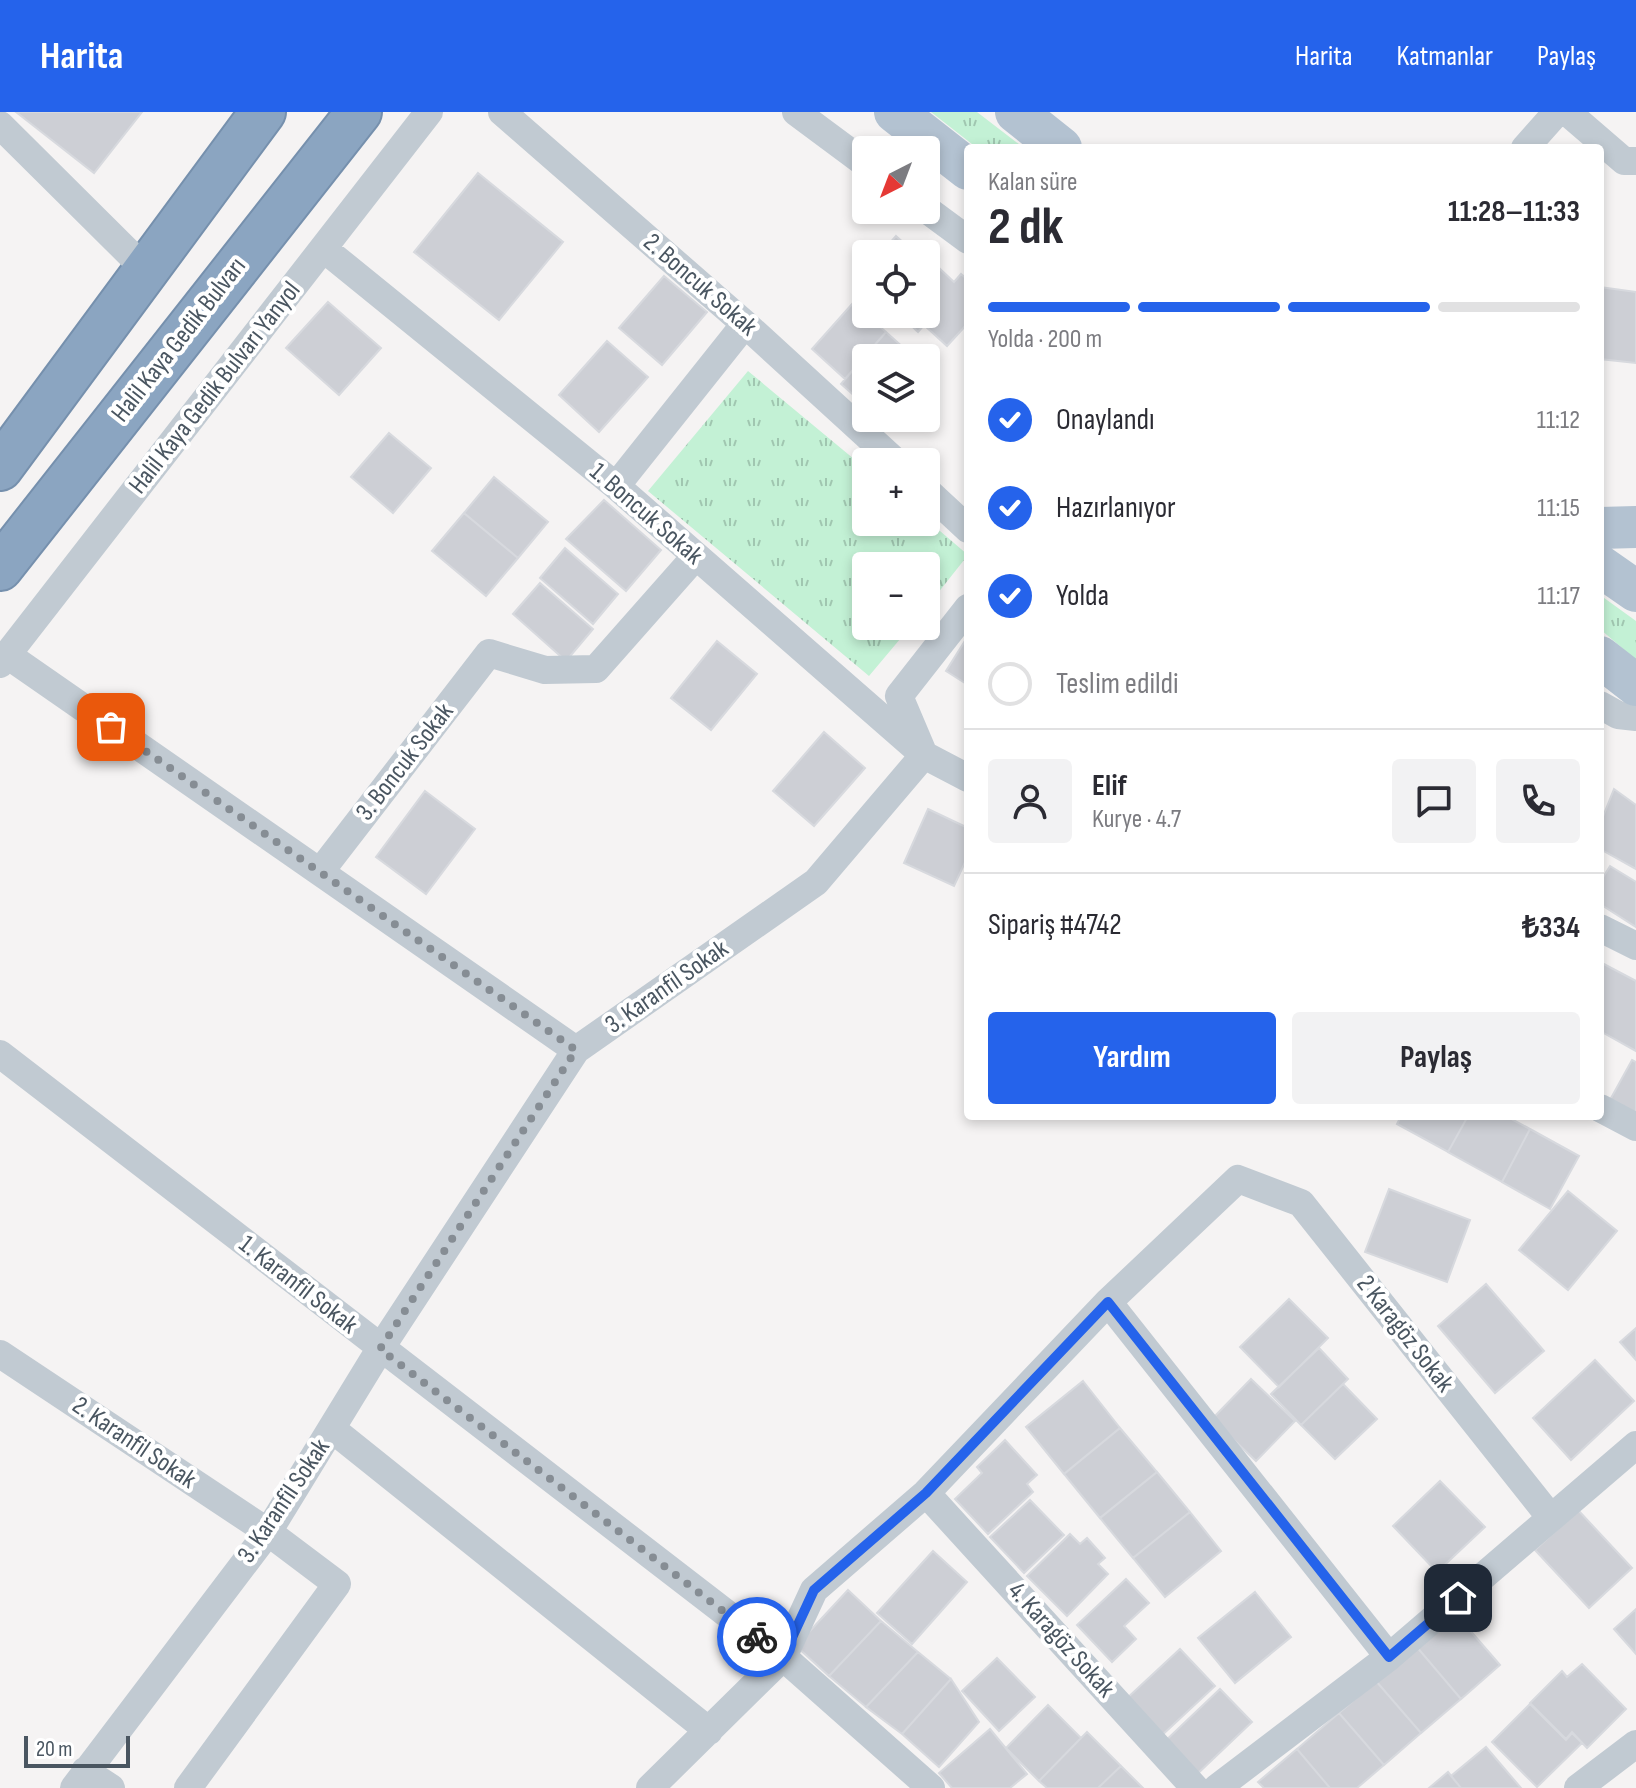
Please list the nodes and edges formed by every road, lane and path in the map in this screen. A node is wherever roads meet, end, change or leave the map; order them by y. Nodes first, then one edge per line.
1 (263, 112) edge
2 (359, 112) edge
3 (429, 112) edge
4 (502, 112) edge
5 (796, 112) edge
6 (895, 112) edge
7 (1557, 112) edge
8 (1567, 112) edge
9 (1019, 113) edge
10 (0, 125) edge
11 (1056, 144) edge
12 (1529, 144) edge
13 (852, 154) edge
14 (1636, 161) edge
15 (964, 166) edge
16 (940, 219) edge
17 (964, 237) edge
18 (324, 249) junction
19 (144, 268) junction
20 (745, 324) junction
21 (881, 448) edge
22 (0, 468) edge
23 (616, 486) junction
24 (940, 503) edge
25 (964, 525) edge
26 (1636, 527) edge
27 (1604, 528) edge
28 (695, 557) junction
29 (0, 568) edge
30 (1604, 569) edge
31 (1636, 591) edge
32 (964, 613) edge
33 (3, 659) edge
34 (1604, 660) edge
35 (1636, 685) edge
36 (1604, 707) edge
37 (1636, 717) edge
38 (924, 755) junction
39 (964, 776) edge
40 (320, 872) junction
41 (1604, 930) edge
42 (1636, 946) edge
43 (576, 1050) junction
44 (0, 1054) edge
45 (1604, 1110) edge
46 (1636, 1127) edge
47 (1108, 1302) junction
48 (380, 1349) junction
49 (0, 1354) edge
50 (332, 1429) junction
51 (1636, 1445) edge
52 (926, 1493) junction
53 (1551, 1518) junction
54 (268, 1532) junction
55 (783, 1657) junction
56 (1389, 1657) junction
57 (709, 1731) junction
58 (1636, 1744) edge
59 (79, 1780) edge
60 (1589, 1785) edge
61 (111, 1788) edge
62 (188, 1788) edge
63 (650, 1788) edge
64 (931, 1788) edge
65 (1195, 1788) edge
66 (1217, 1788) edge

1 - 19 highway
2 - 29 highway, Halil Kaya Gedik Bulvarı
3 - 18 street, Halil Kaya Gedik Bulvarı Yanyol
4 - 20 street, 2. Boncuk Sokak
5 - 13 street
6 - 15 main road
7 - 12 street
8 - 14 street
9 - 11 main road
10 - 19 street
16 - 17 street
18 - 23 street, 1. Boncuk Sokak
18 - 33 street, Halil Kaya Gedik Bulvarı Yanyol
19 - 22 highway
20 - 21 street, 2. Boncuk Sokak
20 - 23 street
23 - 28 street, 1. Boncuk Sokak
24 - 25 street
26 - 27 main road
28 - 38 street, 1. Boncuk Sokak
28 - 40 street, 3. Boncuk Sokak
30 - 31 main road
32 - 38 street
33 - 40 street
34 - 35 main road
36 - 37 street
38 - 39 street, 1. Boncuk Sokak
38 - 43 street, 3. Karanfil Sokak
40 - 43 street
41 - 42 street
43 - 48 street, 3. Karanfil Sokak
44 - 48 street, 1. Karanfil Sokak
45 - 46 street
47 - 52 street
47 - 53 street, 2 Karagöz Sokak
47 - 56 street
48 - 50 street, 3. Karanfil Sokak
48 - 55 street, 1. Karanfil Sokak
49 - 54 street, 2. Karanfil Sokak
50 - 54 street, 3. Karanfil Sokak
50 - 57 street
51 - 53 street
52 - 55 street
52 - 65 street, 4. Karagöz Sokak
53 - 56 street
54 - 59 street, 3. Karanfil Sokak
54 - 62 street, 2. Karanfil Sokak
55 - 57 street
55 - 64 street, 1. Karanfil Sokak
56 - 66 street
57 - 63 street
58 - 60 street
59 - 61 street

